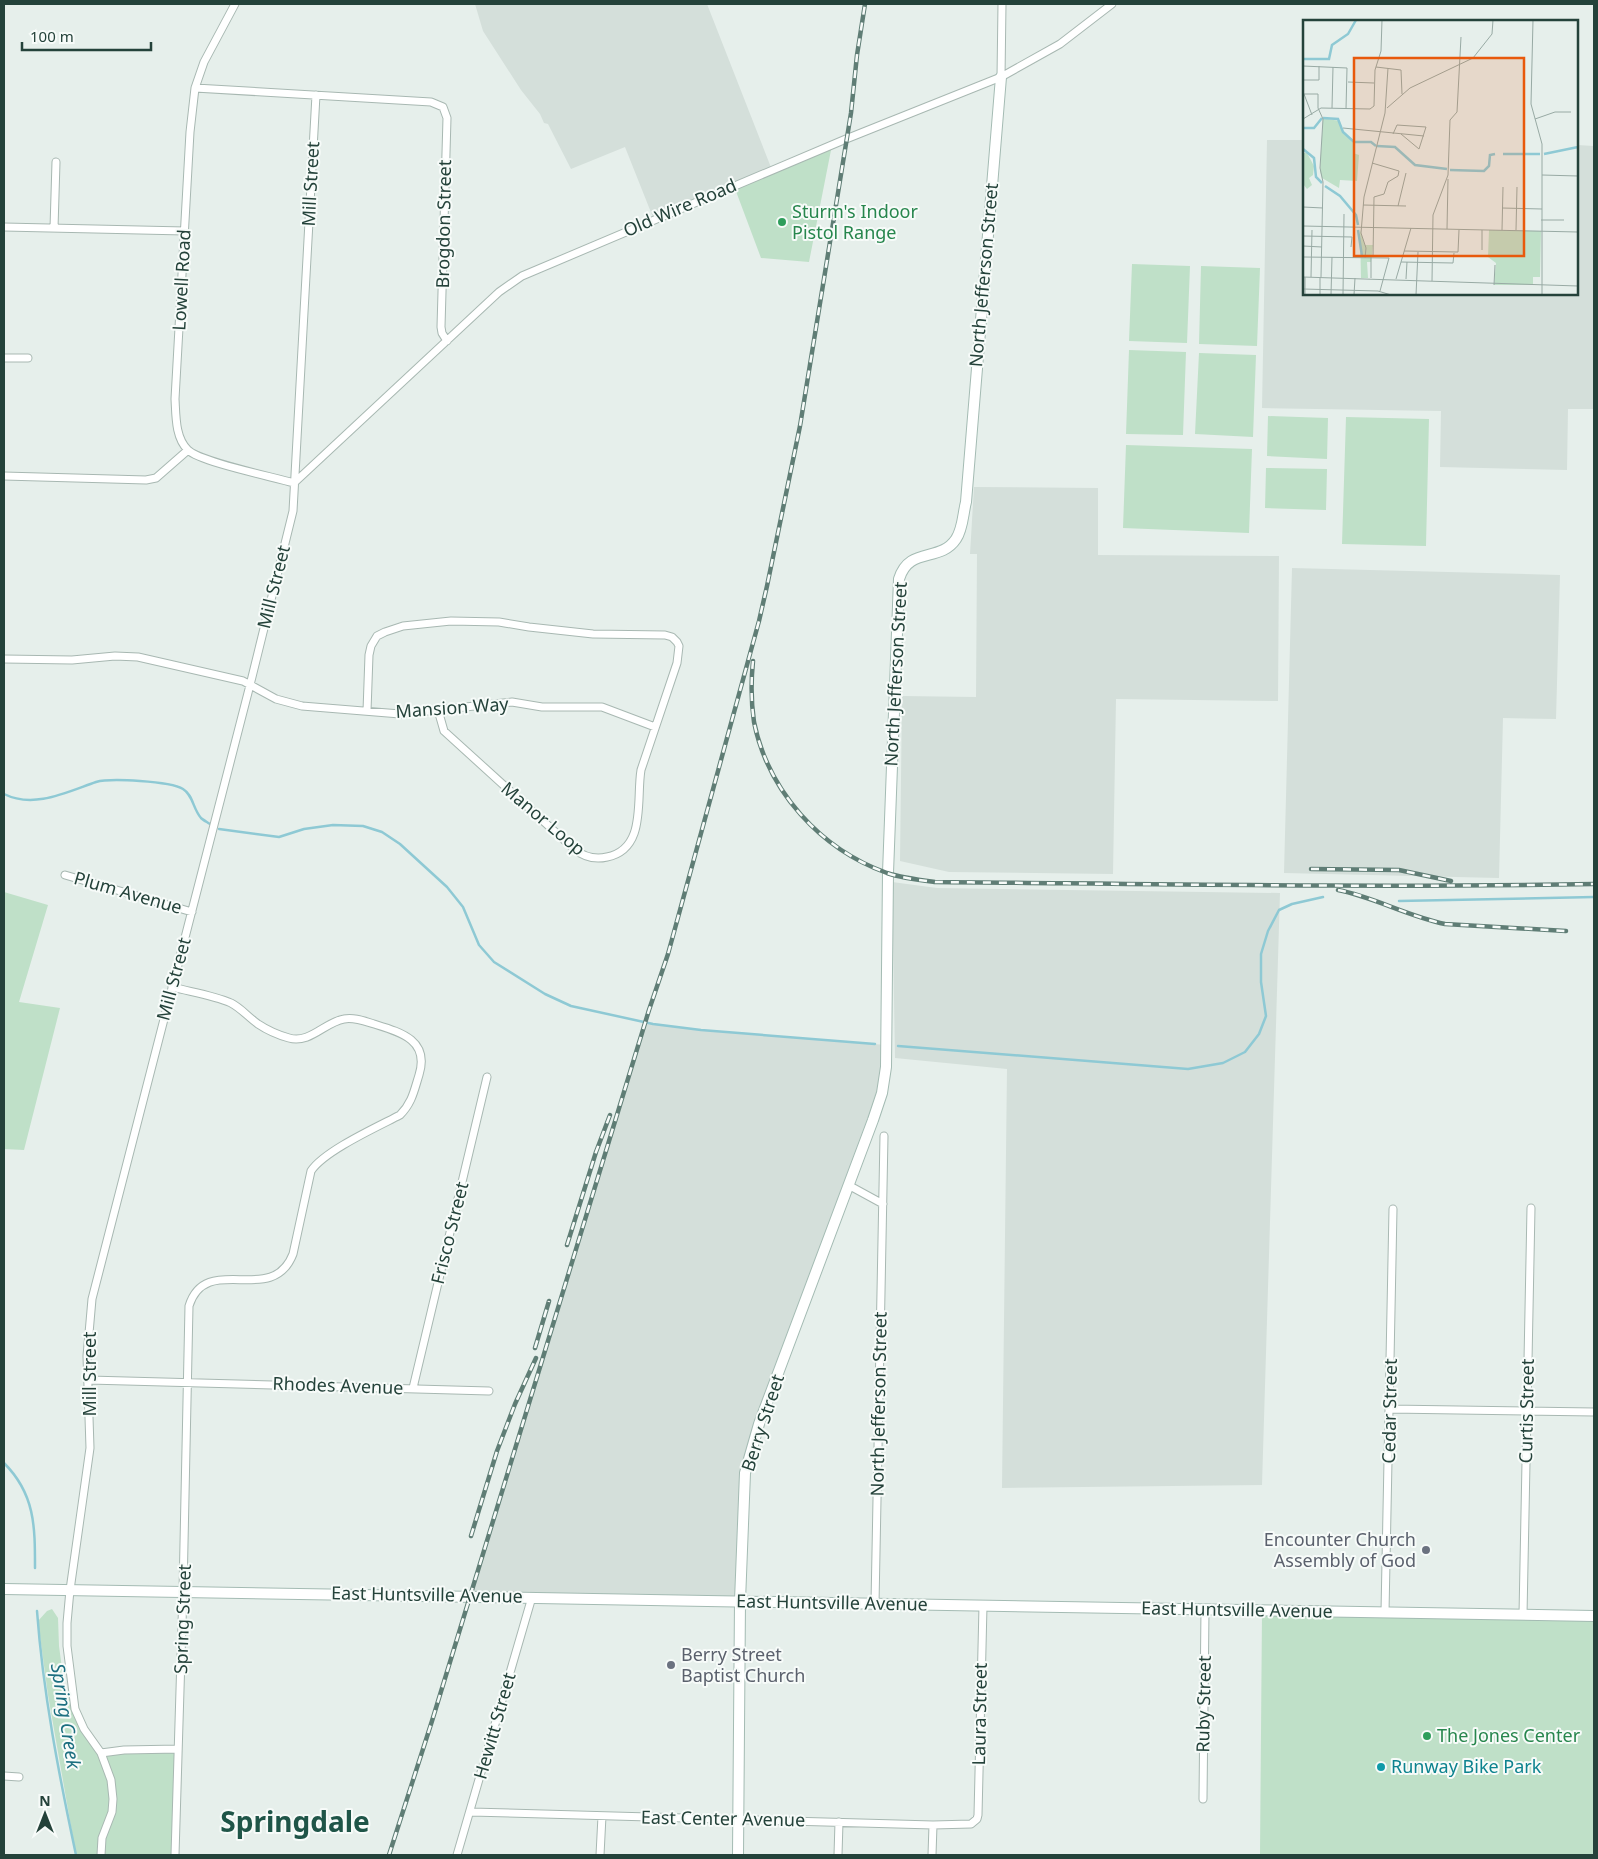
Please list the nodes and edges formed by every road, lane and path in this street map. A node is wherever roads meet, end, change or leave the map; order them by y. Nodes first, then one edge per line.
1 (234, 4) edge
2 (1002, 4) edge
3 (1112, 4) edge
4 (1001, 77) junction
5 (195, 88) junction
6 (316, 95) junction
7 (56, 162) dead end
8 (4, 227) edge
9 (54, 228) junction
10 (185, 231) junction
11 (446, 341) junction
12 (4, 358) edge
13 (28, 358) dead end
14 (188, 450) junction
15 (4, 476) edge
16 (294, 482) junction
17 (4, 659) edge
18 (250, 685) junction
19 (438, 710) junction
20 (367, 711) junction
21 (655, 727) junction
22 (65, 875) dead end
23 (192, 912) junction
24 (172, 986) junction
25 (887, 1038) joint
26 (487, 1077) dead end
27 (884, 1136) dead end
28 (850, 1186) junction
29 (883, 1204) junction
30 (1531, 1208) dead end
31 (1393, 1209) dead end
32 (89, 1380) junction
33 (188, 1382) junction
34 (413, 1388) junction
35 (489, 1391) dead end
36 (1390, 1409) junction
37 (1527, 1411) junction
38 (1594, 1412) edge
39 (4, 1589) edge
40 (70, 1590) junction
41 (184, 1592) junction
42 (532, 1597) junction
43 (740, 1601) junction
44 (875, 1604) junction
45 (983, 1606) junction
46 (1205, 1609) junction
47 (1385, 1612) junction
48 (1523, 1615) junction
49 (1594, 1616) edge
50 (178, 1749) junction
51 (101, 1753) junction
52 (4, 1776) edge
53 (19, 1777) dead end
54 (1203, 1799) dead end
55 (471, 1812) junction
56 (602, 1816) junction
57 (738, 1820) junction
58 (839, 1822) junction
59 (975, 1822) joint
60 (933, 1824) junction
61 (101, 1855) edge
62 (174, 1855) edge
63 (458, 1855) edge
64 (600, 1855) edge
65 (738, 1855) edge
66 (838, 1855) edge
67 (932, 1855) edge

1 - 5 street, Lowell Road
2 - 4 street
3 - 4 street, Old Wire Road
4 - 11 street, Old Wire Road
4 - 25 street, North Jefferson Street
5 - 6 street
5 - 10 street, Lowell Road
6 - 11 street, Brogdon Street
6 - 16 street, Mill Street
7 - 9 street
8 - 9 street
9 - 10 street
10 - 14 street, Lowell Road
11 - 16 street, Old Wire Road
12 - 13 street
14 - 15 street
14 - 16 street
16 - 18 street, Mill Street
17 - 18 street, Mansion Way
18 - 20 street, Mansion Way
18 - 23 street, Mill Street
19 - 20 street, Mansion Way
19 - 21 street, Mansion Way
19 - 21 street, Manor Loop
20 - 21 street, Manor Loop
22 - 23 street, Plum Avenue
23 - 24 street, Mill Street
24 - 32 street, Mill Street
24 - 33 street
25 - 28 street, Berry Street
26 - 34 street, Frisco Street
27 - 29 street, North Jefferson Street
28 - 29 street
28 - 43 street, Berry Street
29 - 44 street, North Jefferson Street
30 - 37 street, Curtis Street
31 - 36 street, Cedar Street
32 - 33 street, Rhodes Avenue
32 - 40 street, Mill Street
33 - 34 street, Rhodes Avenue
33 - 41 street, Spring Street
34 - 35 street, Rhodes Avenue
36 - 37 street
36 - 47 street, Cedar Street
37 - 38 street
37 - 48 street, Curtis Street
39 - 40 street, East Huntsville Avenue
40 - 41 street, East Huntsville Avenue
40 - 51 street, Mill Street
41 - 42 street, East Huntsville Avenue
41 - 50 street, Spring Street
42 - 43 street, East Huntsville Avenue
42 - 55 street, Hewitt Street
43 - 44 street, East Huntsville Avenue
43 - 57 street, Berry Street
44 - 45 street, East Huntsville Avenue
45 - 46 street, East Huntsville Avenue
45 - 59 street, Laura Street
46 - 47 street, East Huntsville Avenue
46 - 54 street, Ruby Street
47 - 48 street, East Huntsville Avenue
48 - 49 street, East Huntsville Avenue
50 - 51 street
50 - 62 street, Spring Street
51 - 61 street, Mill Street
52 - 53 street
55 - 56 street, East Center Avenue
55 - 63 street, Hewitt Street
56 - 57 street, East Center Avenue
56 - 64 street
57 - 58 street, East Center Avenue
57 - 65 street, Berry Street
58 - 60 street, East Center Avenue
58 - 66 street
59 - 60 street, East Center Avenue
60 - 67 street

